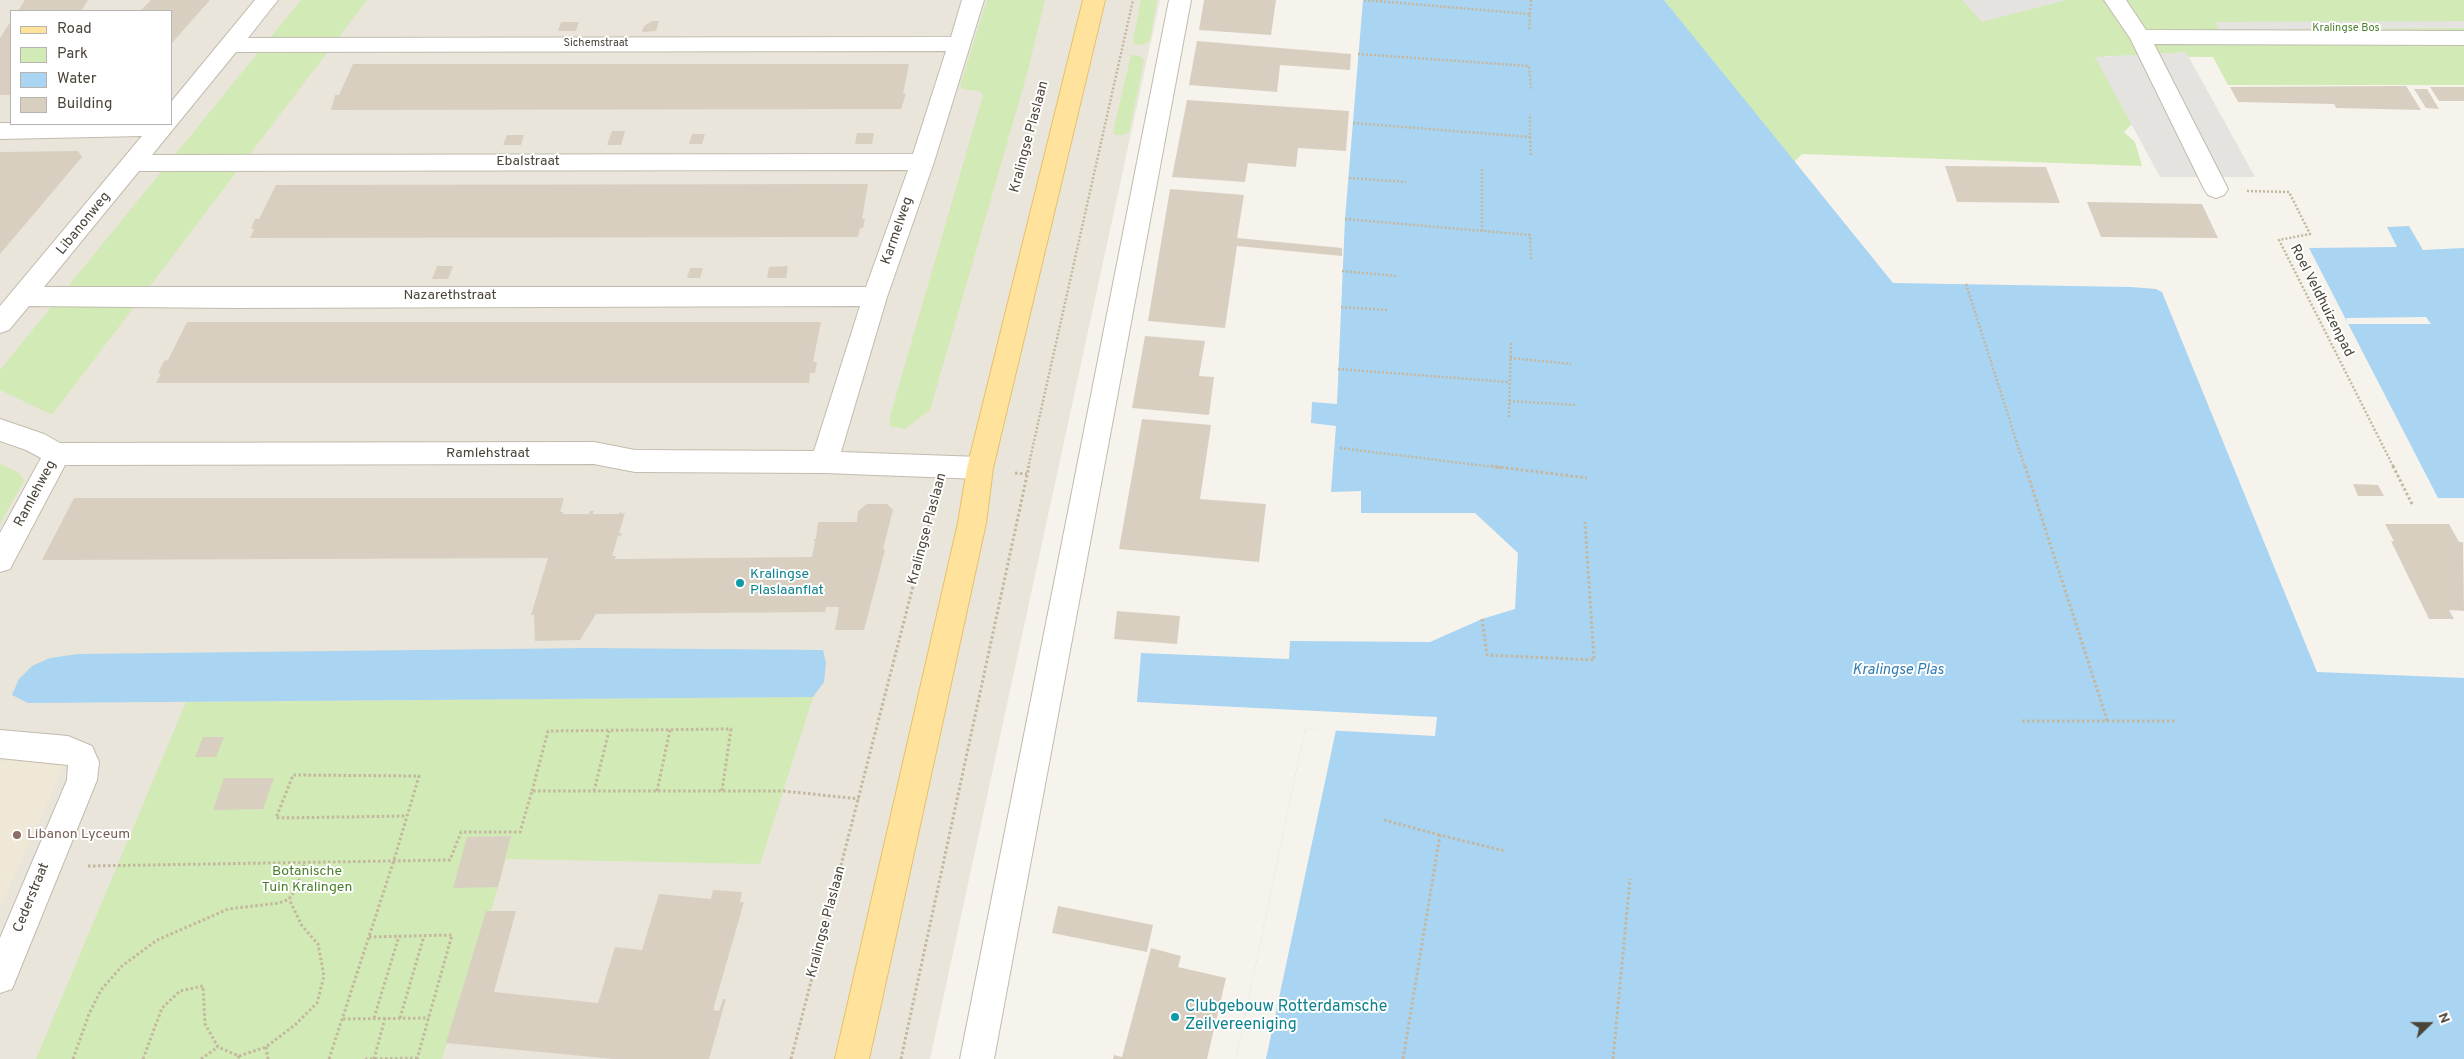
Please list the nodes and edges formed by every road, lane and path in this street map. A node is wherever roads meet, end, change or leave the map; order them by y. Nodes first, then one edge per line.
1 (268, 0) edge
2 (974, 0) edge
3 (1094, 0) edge
4 (1132, 0) edge
5 (1180, 0) edge
6 (1364, 0) edge
7 (1531, 0) edge
8 (2115, 0) edge
9 (1530, 14) junction
10 (1529, 30) dead end
11 (2140, 37) junction
12 (2464, 38) edge
13 (231, 44) junction
14 (960, 44) junction
15 (1358, 54) dead end
16 (1531, 89) dead end
17 (1530, 114) dead end
18 (172, 116) edge
19 (1352, 123) dead end
20 (124, 125) edge
21 (164, 125) edge
22 (0, 131) edge
23 (1530, 137) junction
24 (1531, 157) dead end
25 (922, 162) junction
26 (134, 163) junction
27 (1482, 169) dead end
28 (1348, 178) dead end
29 (1406, 182) dead end
30 (2216, 189) joint
31 (1345, 219) dead end
32 (1482, 231) junction
33 (1531, 261) dead end
34 (1342, 271) dead end
35 (1397, 276) dead end
36 (1966, 284) dead end
37 (24, 296) junction
38 (875, 297) junction
39 (1341, 307) dead end
40 (1387, 310) dead end
41 (0, 323) edge
42 (1510, 343) dead end
43 (1510, 358) junction
44 (1572, 364) dead end
45 (1338, 369) dead end
46 (1509, 382) junction
47 (1510, 401) junction
48 (1577, 405) dead end
49 (1509, 417) dead end
50 (0, 430) edge
51 (1340, 448) dead end
52 (57, 454) junction
53 (824, 462) junction
54 (945, 465) junction
55 (980, 468) junction
56 (1587, 478) dead end
57 (2412, 506) dead end
58 (1585, 522) dead end
59 (0, 560) edge
60 (1482, 619) dead end
61 (2022, 721) dead end
62 (2176, 721) dead end
63 (2108, 723) junction
64 (670, 730) junction
65 (609, 731) junction
66 (0, 744) edge
67 (532, 791) junction
68 (594, 791) junction
69 (657, 791) junction
70 (722, 791) junction
71 (860, 799) junction
72 (407, 816) junction
73 (1384, 820) dead end
74 (1440, 835) junction
75 (1505, 851) dead end
76 (394, 860) junction
77 (305, 862) junction
78 (45, 867) junction
79 (1630, 880) dead end
80 (289, 898) junction
81 (399, 936) junction
82 (424, 936) junction
83 (369, 937) junction
84 (0, 977) edge
85 (374, 1018) junction
86 (385, 1018) junction
87 (400, 1018) junction
88 (429, 1018) junction
89 (342, 1019) junction
90 (218, 1047) junction
91 (266, 1047) junction
92 (239, 1057) edge
93 (418, 1058) edge
94 (73, 1059) edge
95 (143, 1059) edge
96 (201, 1059) edge
97 (268, 1059) edge
98 (329, 1059) edge
99 (365, 1059) edge
100 (374, 1059) edge
101 (791, 1059) edge
102 (852, 1059) edge
103 (901, 1059) edge
104 (977, 1059) edge
105 (1403, 1059) edge
106 (1612, 1059) edge

1 - 13 street, Libanonweg
2 - 14 street, Karmelweg
3 - 55 main road, Kralingse Plaslaan
4 - 103 path
5 - 104 street
6 - 9 path
7 - 9 path
8 - 11 street
9 - 10 path
11 - 12 street
11 - 30 street
13 - 14 street, Sichemstraat
13 - 18 street, Libanonweg
14 - 25 street, Karmelweg
15 - 16 path
17 - 23 path
19 - 23 path
20 - 22 street
21 - 26 street, Libanonweg
23 - 24 path
25 - 26 street, Ebalstraat
25 - 38 street, Karmelweg
26 - 37 street, Libanonweg
27 - 32 path
28 - 29 path
30 - 57 path, Roel Veldhuizenpad
31 - 32 path
32 - 33 path
34 - 35 path
36 - 63 path
37 - 38 street, Nazarethstraat
37 - 41 street, Libanonweg
38 - 53 street, Karmelweg
39 - 40 path
42 - 43 path
43 - 44 path
43 - 46 path
45 - 46 path
46 - 47 path
47 - 48 path
47 - 49 path
50 - 52 street, Ramlehstraat
51 - 56 path
52 - 53 street, Ramlehstraat
52 - 59 street, Ramlehweg
53 - 54 street, Ramlehstraat
54 - 55 street, Ramlehstraat
54 - 71 path, Kralingse Plaslaan
55 - 102 main road, Kralingse Plaslaan
58 - 60 path
61 - 63 path
62 - 63 path
64 - 65 path
64 - 69 path
64 - 70 path
65 - 67 path
65 - 68 path
66 - 78 street, Cederstraat
67 - 68 path
67 - 76 path
68 - 69 path
69 - 70 path
70 - 71 path
71 - 101 path, Kralingse Plaslaan
72 - 72 path
72 - 76 path
73 - 74 path
74 - 75 path
74 - 105 path
76 - 77 path
76 - 83 path
77 - 78 path
77 - 80 path
78 - 84 street, Cederstraat
79 - 106 path
80 - 91 path
80 - 94 path
81 - 82 path
81 - 83 path
81 - 85 path
82 - 87 path
82 - 88 path
83 - 89 path
85 - 86 path
85 - 89 path
86 - 87 path
86 - 100 path
87 - 88 path
88 - 93 path
89 - 98 path
90 - 92 path
90 - 95 path
90 - 96 path
91 - 92 path
91 - 97 path
93 - 100 path
99 - 100 path

